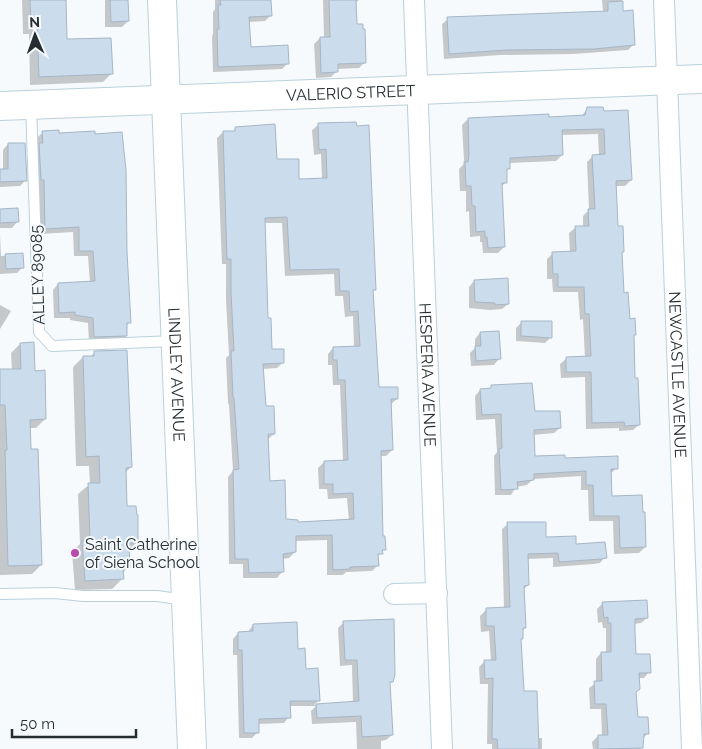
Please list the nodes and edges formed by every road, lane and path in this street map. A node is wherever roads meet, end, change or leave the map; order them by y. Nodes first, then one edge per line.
1 (162, 0) edge
2 (414, 0) edge
3 (664, 0) edge
4 (702, 79) edge
5 (667, 80) junction
6 (417, 90) junction
7 (166, 100) junction
8 (31, 104) junction
9 (0, 106) edge
10 (176, 341) junction
11 (437, 593) junction
12 (0, 594) edge
13 (394, 594) dead end
14 (186, 600) junction
15 (192, 749) edge
16 (442, 749) edge
17 (692, 749) edge

1 - 7 main road, LINDLEY AVENUE
2 - 6 street, HESPERIA AVENUE
3 - 5 street, NEWCASTLE AVENUE
4 - 5 main road, VALERIO STREET
5 - 6 main road, VALERIO STREET
5 - 17 street, NEWCASTLE AVENUE
6 - 7 main road, VALERIO STREET
6 - 11 street, HESPERIA AVENUE
7 - 8 main road, VALERIO STREET
7 - 10 main road, LINDLEY AVENUE
8 - 9 main road, VALERIO STREET
8 - 10 lane, ALLEY 89085
10 - 14 main road, LINDLEY AVENUE
11 - 13 street
11 - 16 street, HESPERIA AVENUE
12 - 14 lane
14 - 15 main road, LINDLEY AVENUE

